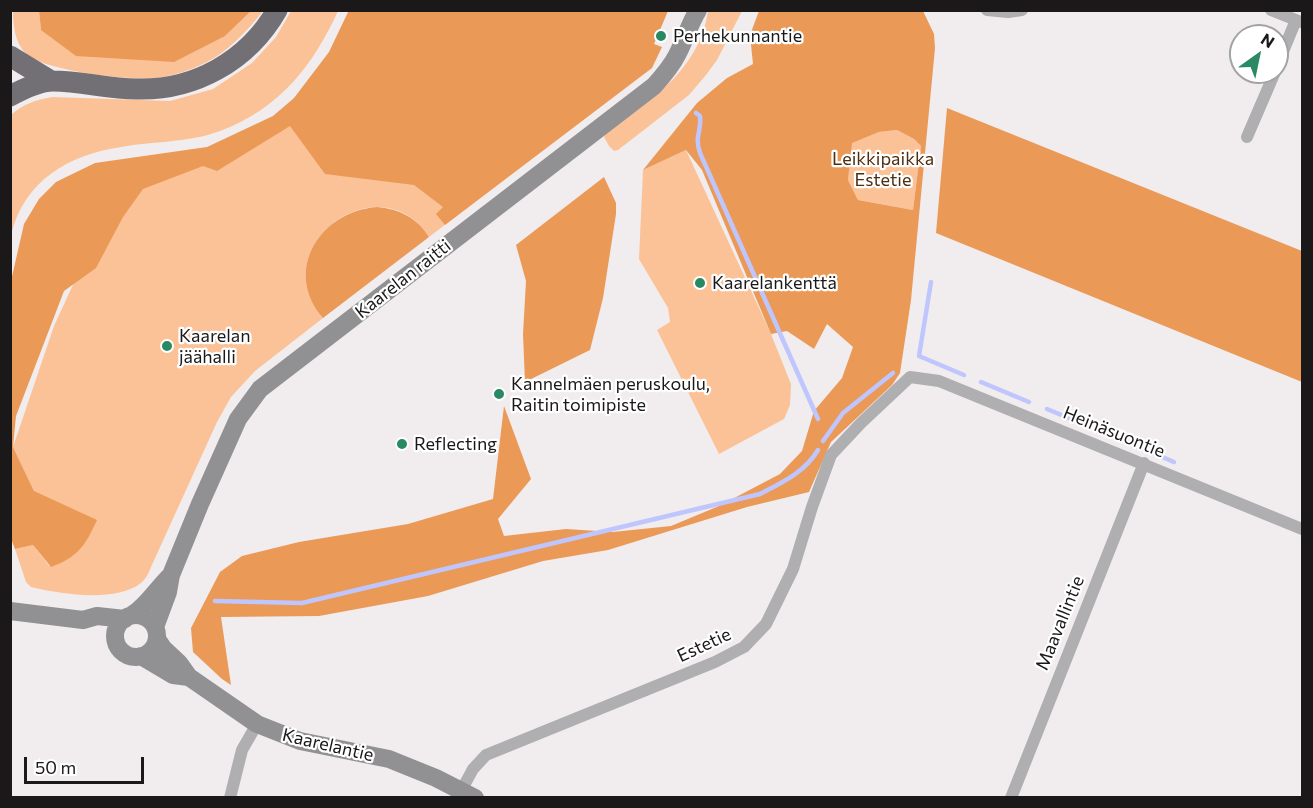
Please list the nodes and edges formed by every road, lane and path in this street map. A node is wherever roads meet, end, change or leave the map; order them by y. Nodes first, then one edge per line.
1 (277, 10) edge
2 (987, 10) edge
3 (1022, 10) edge
4 (1271, 10) edge
5 (691, 16) edge
6 (1299, 21) edge
7 (1289, 41) edge
8 (10, 56) edge
9 (51, 81) junction
10 (1270, 84) edge
11 (10, 96) edge
12 (1247, 137) dead end
13 (910, 377) joint
14 (1144, 463) junction
15 (1302, 529) edge
16 (171, 575) junction
17 (10, 611) edge
18 (128, 617) junction
19 (83, 620) junction
20 (156, 633) junction
21 (116, 640) junction
22 (141, 656) junction
23 (189, 677) junction
24 (257, 724) junction
25 (468, 794) edge
26 (230, 798) edge
27 (1011, 798) edge

1 - 9 highway
2 - 3 street
4 - 6 street
5 - 16 main road, Kaarelan raitti
6 - 7 street
8 - 9 highway
9 - 11 highway
10 - 12 street
13 - 14 street, Heinäsuontie
13 - 25 street, Estetie
14 - 15 street, Heinäsuontie
14 - 27 street, Maavallintie
16 - 18 main road, Kaarelan raitti
16 - 20 main road, Kaarelan raitti
17 - 19 main road
18 - 19 main road
18 - 20 main road
18 - 21 main road
19 - 21 main road
20 - 22 main road
20 - 23 main road, Kaarelantie
21 - 22 main road
22 - 23 main road, Kaarelantie
23 - 24 main road, Kaarelantie
24 - 25 main road, Kaarelantie
24 - 26 street

